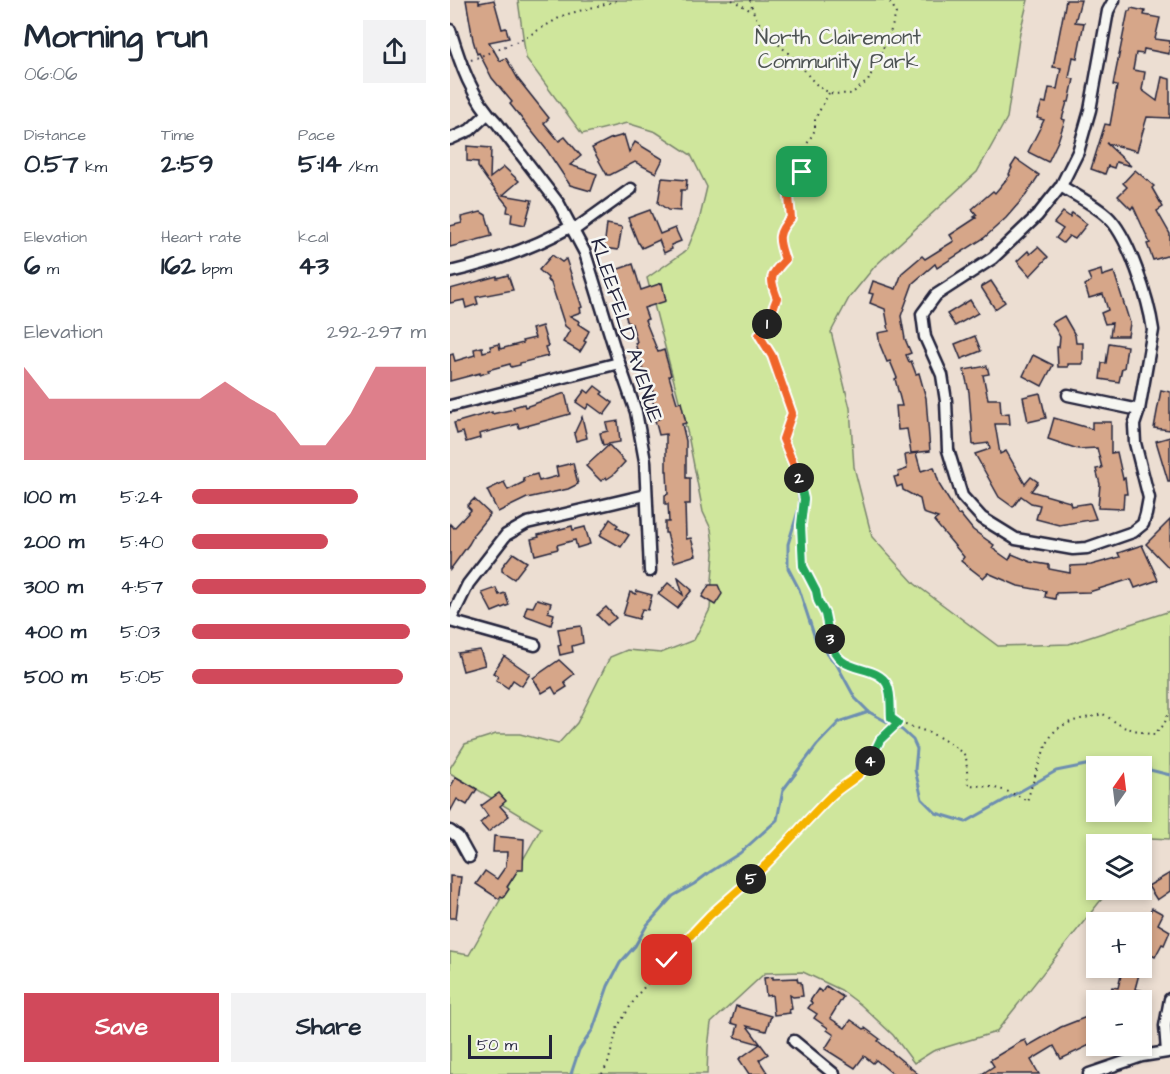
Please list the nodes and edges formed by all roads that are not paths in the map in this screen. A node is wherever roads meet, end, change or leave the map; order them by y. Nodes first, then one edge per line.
1 (1114, 0) edge
2 (450, 30) edge
3 (487, 114) junction
4 (450, 139) edge
5 (1061, 186) junction
6 (632, 189) dead end
7 (573, 228) junction
8 (450, 273) edge
9 (619, 363) junction
10 (1068, 395) dead end
11 (450, 406) edge
12 (1139, 411) junction
13 (646, 495) junction
14 (650, 571) dead end
15 (450, 621) edge
16 (535, 645) dead end
17 (450, 831) edge
18 (470, 857) dead end
19 (1170, 999) edge
20 (794, 1041) dead end
21 (834, 1074) edge
22 (1089, 1074) edge

1 - 5 street
2 - 3 street, KLEEFELD AVENUE
3 - 4 street
3 - 7 street, KLEEFELD AVENUE
5 - 12 street
5 - 12 street
6 - 7 street
7 - 8 street
7 - 9 street, KLEEFELD AVENUE
9 - 11 street
9 - 13 street, KLEEFELD AVENUE
10 - 12 street
13 - 14 street, KLEEFELD AVENUE
13 - 15 street
15 - 16 street
17 - 18 street
19 - 22 street
20 - 21 street

